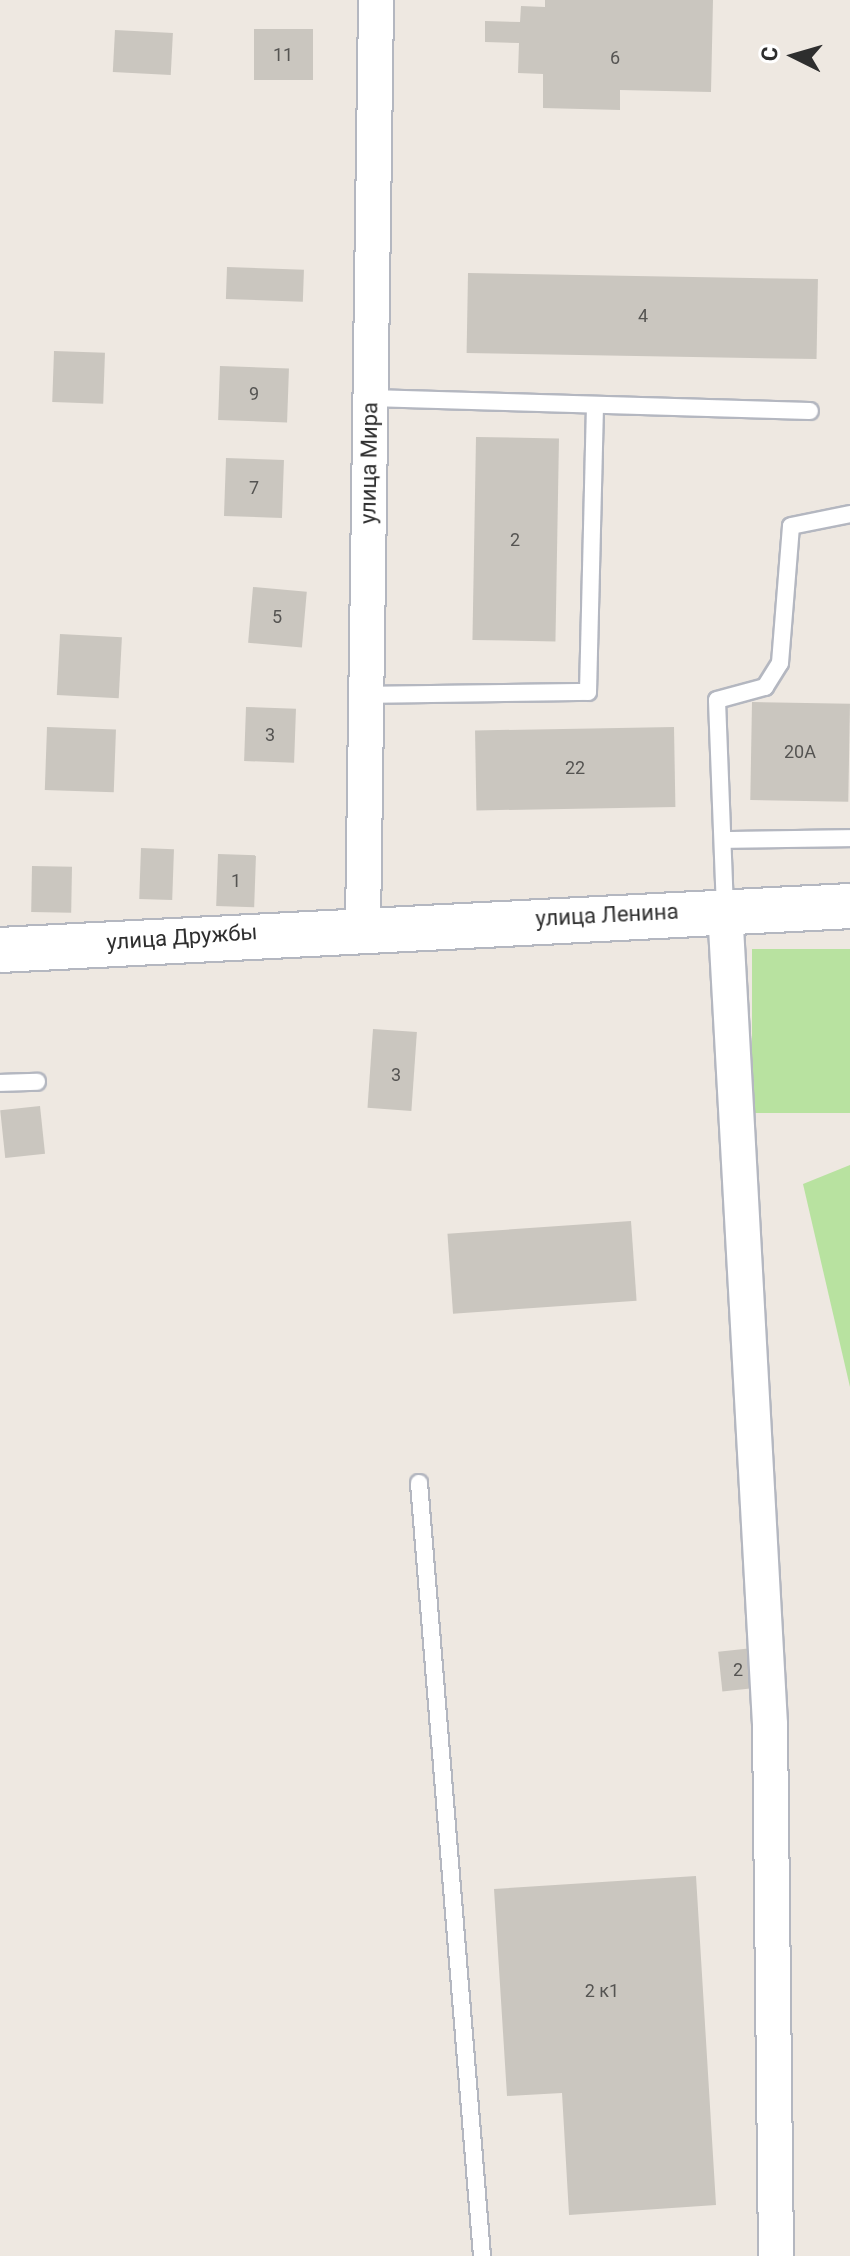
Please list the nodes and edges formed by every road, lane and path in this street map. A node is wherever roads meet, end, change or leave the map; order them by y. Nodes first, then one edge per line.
1 (376, 0) edge
2 (370, 398) junction
3 (595, 405) junction
4 (810, 411) dead end
5 (850, 514) edge
6 (366, 695) junction
7 (850, 838) edge
8 (723, 840) junction
9 (850, 906) edge
10 (725, 909) junction
11 (363, 925) junction
12 (0, 950) edge
13 (37, 1082) dead end
14 (0, 1083) edge
15 (419, 1483) dead end
16 (482, 2256) edge
17 (776, 2256) edge

1 - 2 street, улица Мира
2 - 3 lane
2 - 6 street, улица Мира
3 - 4 lane
3 - 6 lane
5 - 8 lane
6 - 11 street, улица Мира
7 - 8 lane
8 - 10 lane
9 - 10 street, улица Ленина
10 - 11 street, улица Ленина
10 - 17 street
11 - 12 street, улица Дружбы
13 - 14 lane
15 - 16 lane

